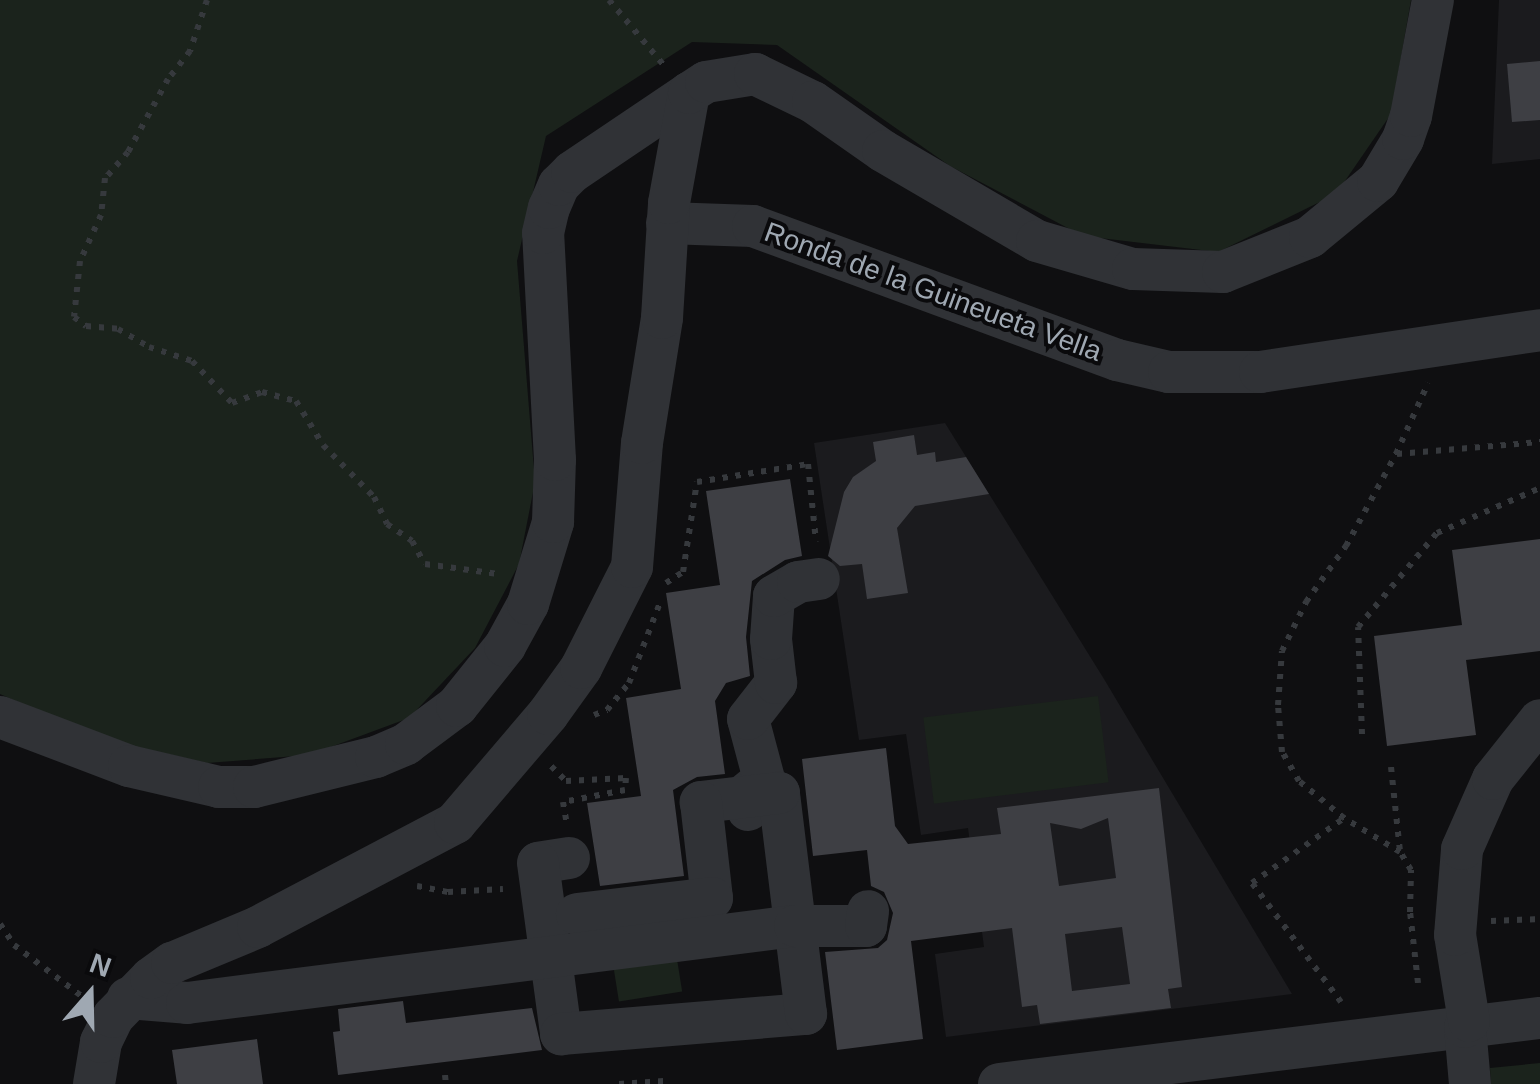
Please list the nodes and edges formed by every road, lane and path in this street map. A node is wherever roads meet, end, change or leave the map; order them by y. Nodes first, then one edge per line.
1 (207, 0) edge
2 (609, 0) edge
3 (1433, 0) edge
4 (690, 93) junction
5 (667, 223) junction
6 (1540, 330) edge
7 (1435, 368) dead end
8 (1540, 442) edge
9 (1396, 454) junction
10 (1540, 488) edge
11 (820, 579) joint
12 (528, 604) junction
13 (0, 717) edge
14 (579, 720) dead end
15 (1540, 720) edge
16 (1362, 734) dead end
17 (1391, 767) dead end
18 (566, 782) dead end
19 (759, 814) junction
20 (1344, 818) junction
21 (1400, 852) junction
22 (560, 859) junction
23 (812, 867) dead end
24 (402, 883) dead end
25 (868, 911) dead end
26 (577, 914) dead end
27 (1540, 920) edge
28 (1478, 921) dead end
29 (0, 924) edge
30 (795, 926) junction
31 (544, 958) junction
32 (1418, 983) dead end
33 (109, 1001) junction
34 (1342, 1002) dead end
35 (1540, 1018) edge
36 (1465, 1028) junction
37 (664, 1081) dead end
38 (94, 1084) edge
39 (619, 1084) edge
40 (999, 1084) edge
41 (1470, 1084) edge

1 - 12 path
2 - 4 path
3 - 4 street
4 - 5 street
4 - 12 street
5 - 6 street, Ronda de la Guineueta Vella
5 - 33 street
7 - 9 path
8 - 9 path
9 - 20 path
10 - 16 path
11 - 14 path
11 - 19 street
12 - 13 street
15 - 36 street
17 - 21 path
18 - 22 path
19 - 23 street
19 - 26 street
19 - 30 street
20 - 21 path
20 - 34 path
21 - 32 path
22 - 24 path
22 - 31 street
25 - 30 street
27 - 28 path
29 - 33 path
30 - 31 street
30 - 31 street
31 - 33 street
33 - 38 street
35 - 36 street
36 - 40 street
36 - 41 street
37 - 39 path

